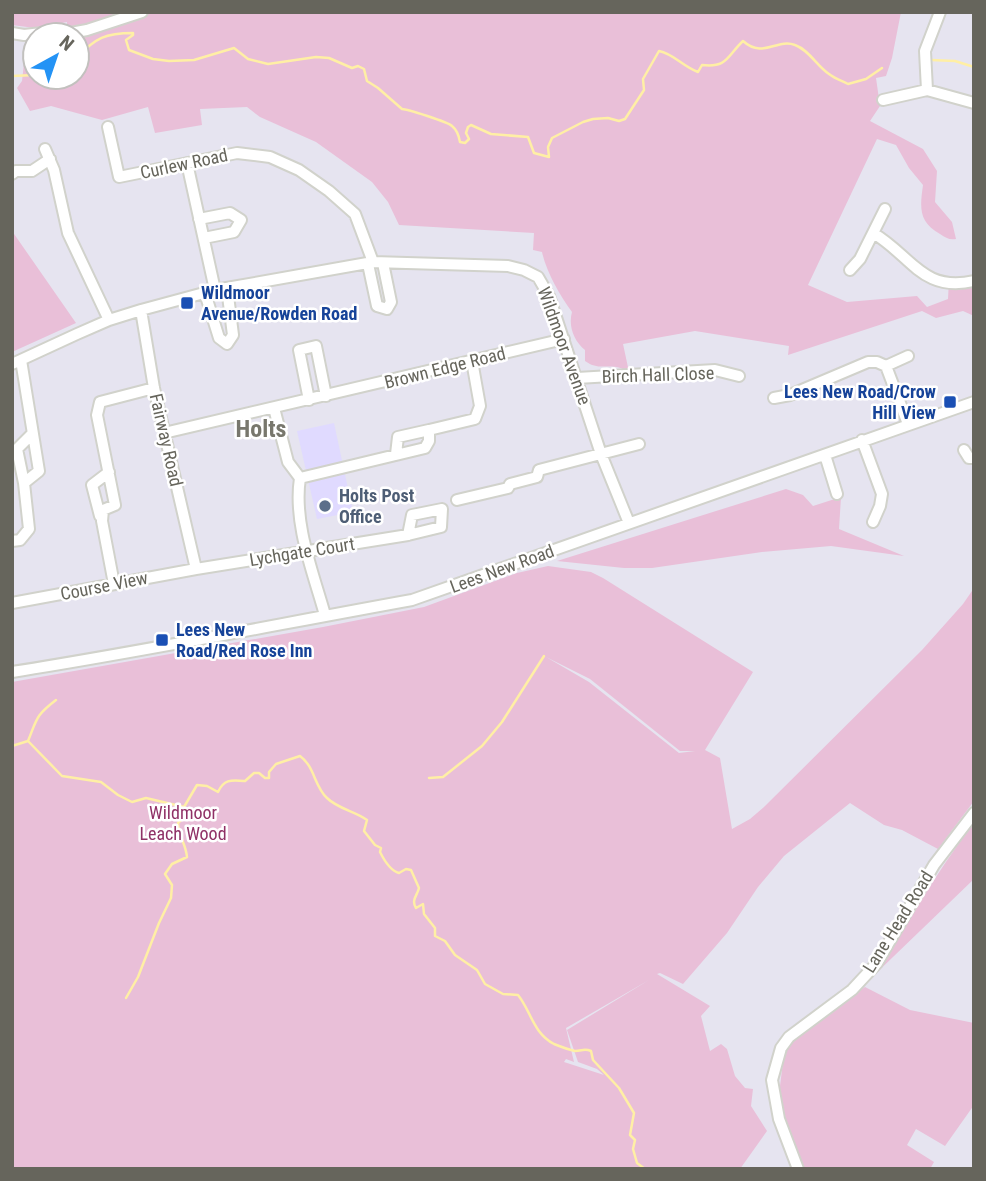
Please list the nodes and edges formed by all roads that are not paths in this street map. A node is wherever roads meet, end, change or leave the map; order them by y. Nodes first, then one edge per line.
1 (142, 12) edge
2 (940, 12) edge
3 (12, 33) edge
4 (927, 90) junction
5 (883, 100) dead end
6 (974, 103) edge
7 (108, 127) dead end
8 (187, 163) junction
9 (12, 174) edge
10 (885, 209) dead end
11 (199, 219) junction
12 (873, 233) junction
13 (204, 238) junction
14 (374, 263) junction
15 (850, 270) dead end
16 (974, 281) edge
17 (216, 290) junction
18 (141, 310) junction
19 (109, 320) junction
20 (564, 339) junction
21 (908, 356) dead end
22 (472, 361) junction
23 (17, 362) edge
24 (886, 366) junction
25 (739, 376) dead end
26 (577, 378) junction
27 (154, 388) junction
28 (326, 396) junction
29 (774, 398) dead end
30 (309, 400) junction
31 (974, 402) edge
32 (275, 408) junction
33 (908, 424) junction
34 (429, 430) junction
35 (164, 433) junction
36 (32, 434) junction
37 (862, 440) junction
38 (639, 444) dead end
39 (964, 450) dead end
40 (601, 453) junction
41 (396, 454) junction
42 (825, 455) junction
43 (974, 458) edge
44 (108, 472) junction
45 (300, 478) junction
46 (24, 483) junction
47 (837, 494) dead end
48 (457, 500) dead end
49 (102, 521) junction
50 (873, 522) dead end
51 (629, 523) junction
52 (408, 535) dead end
53 (12, 541) edge
54 (307, 550) junction
55 (196, 569) junction
56 (114, 584) junction
57 (12, 603) edge
58 (325, 614) junction
59 (12, 672) edge
60 (974, 813) edge
61 (797, 1169) edge

1 - 3 street
2 - 4 street
4 - 5 street
4 - 6 street
7 - 8 street, Curlew Road
8 - 11 street
8 - 14 street, Curlew Road
9 - 19 street
10 - 12 street
11 - 13 street
11 - 13 street
12 - 15 street
12 - 16 street
13 - 17 street
14 - 17 street, Wildmoor Avenue
14 - 20 street, Wildmoor Avenue
17 - 18 street, Wildmoor Avenue
18 - 19 street, Wildmoor Avenue
18 - 27 street, Fairway Road
19 - 23 street, Wildmoor Avenue
20 - 22 street, Brown Edge Road
20 - 26 street, Wildmoor Avenue
21 - 24 street
22 - 28 street, Brown Edge Road
22 - 34 street
23 - 36 street
24 - 29 street
24 - 33 street
25 - 26 street, Birch Hall Close
26 - 40 street, Wildmoor Avenue
27 - 35 street, Fairway Road
27 - 44 street
28 - 30 street, Brown Edge Road
28 - 30 street
30 - 32 street, Brown Edge Road
31 - 33 street, Lees New Road
32 - 35 street, Brown Edge Road
32 - 45 street
33 - 37 street, Lees New Road
34 - 41 street
34 - 41 street
35 - 55 street, Fairway Road
36 - 46 street
36 - 46 street
37 - 42 street, Lees New Road
37 - 50 street
38 - 40 street
39 - 43 street
40 - 48 street
40 - 51 street, Wildmoor Avenue
41 - 45 street
42 - 47 street
42 - 51 street, Lees New Road
44 - 49 street
44 - 49 street
45 - 54 street
46 - 53 street
49 - 56 street
51 - 58 street, Lees New Road
52 - 54 street, Lychgate Court
54 - 55 street, Lychgate Court
54 - 58 street
55 - 56 street, Course View
56 - 57 street, Course View
58 - 59 street, Lees New Road
60 - 61 street, Lane Head Road

